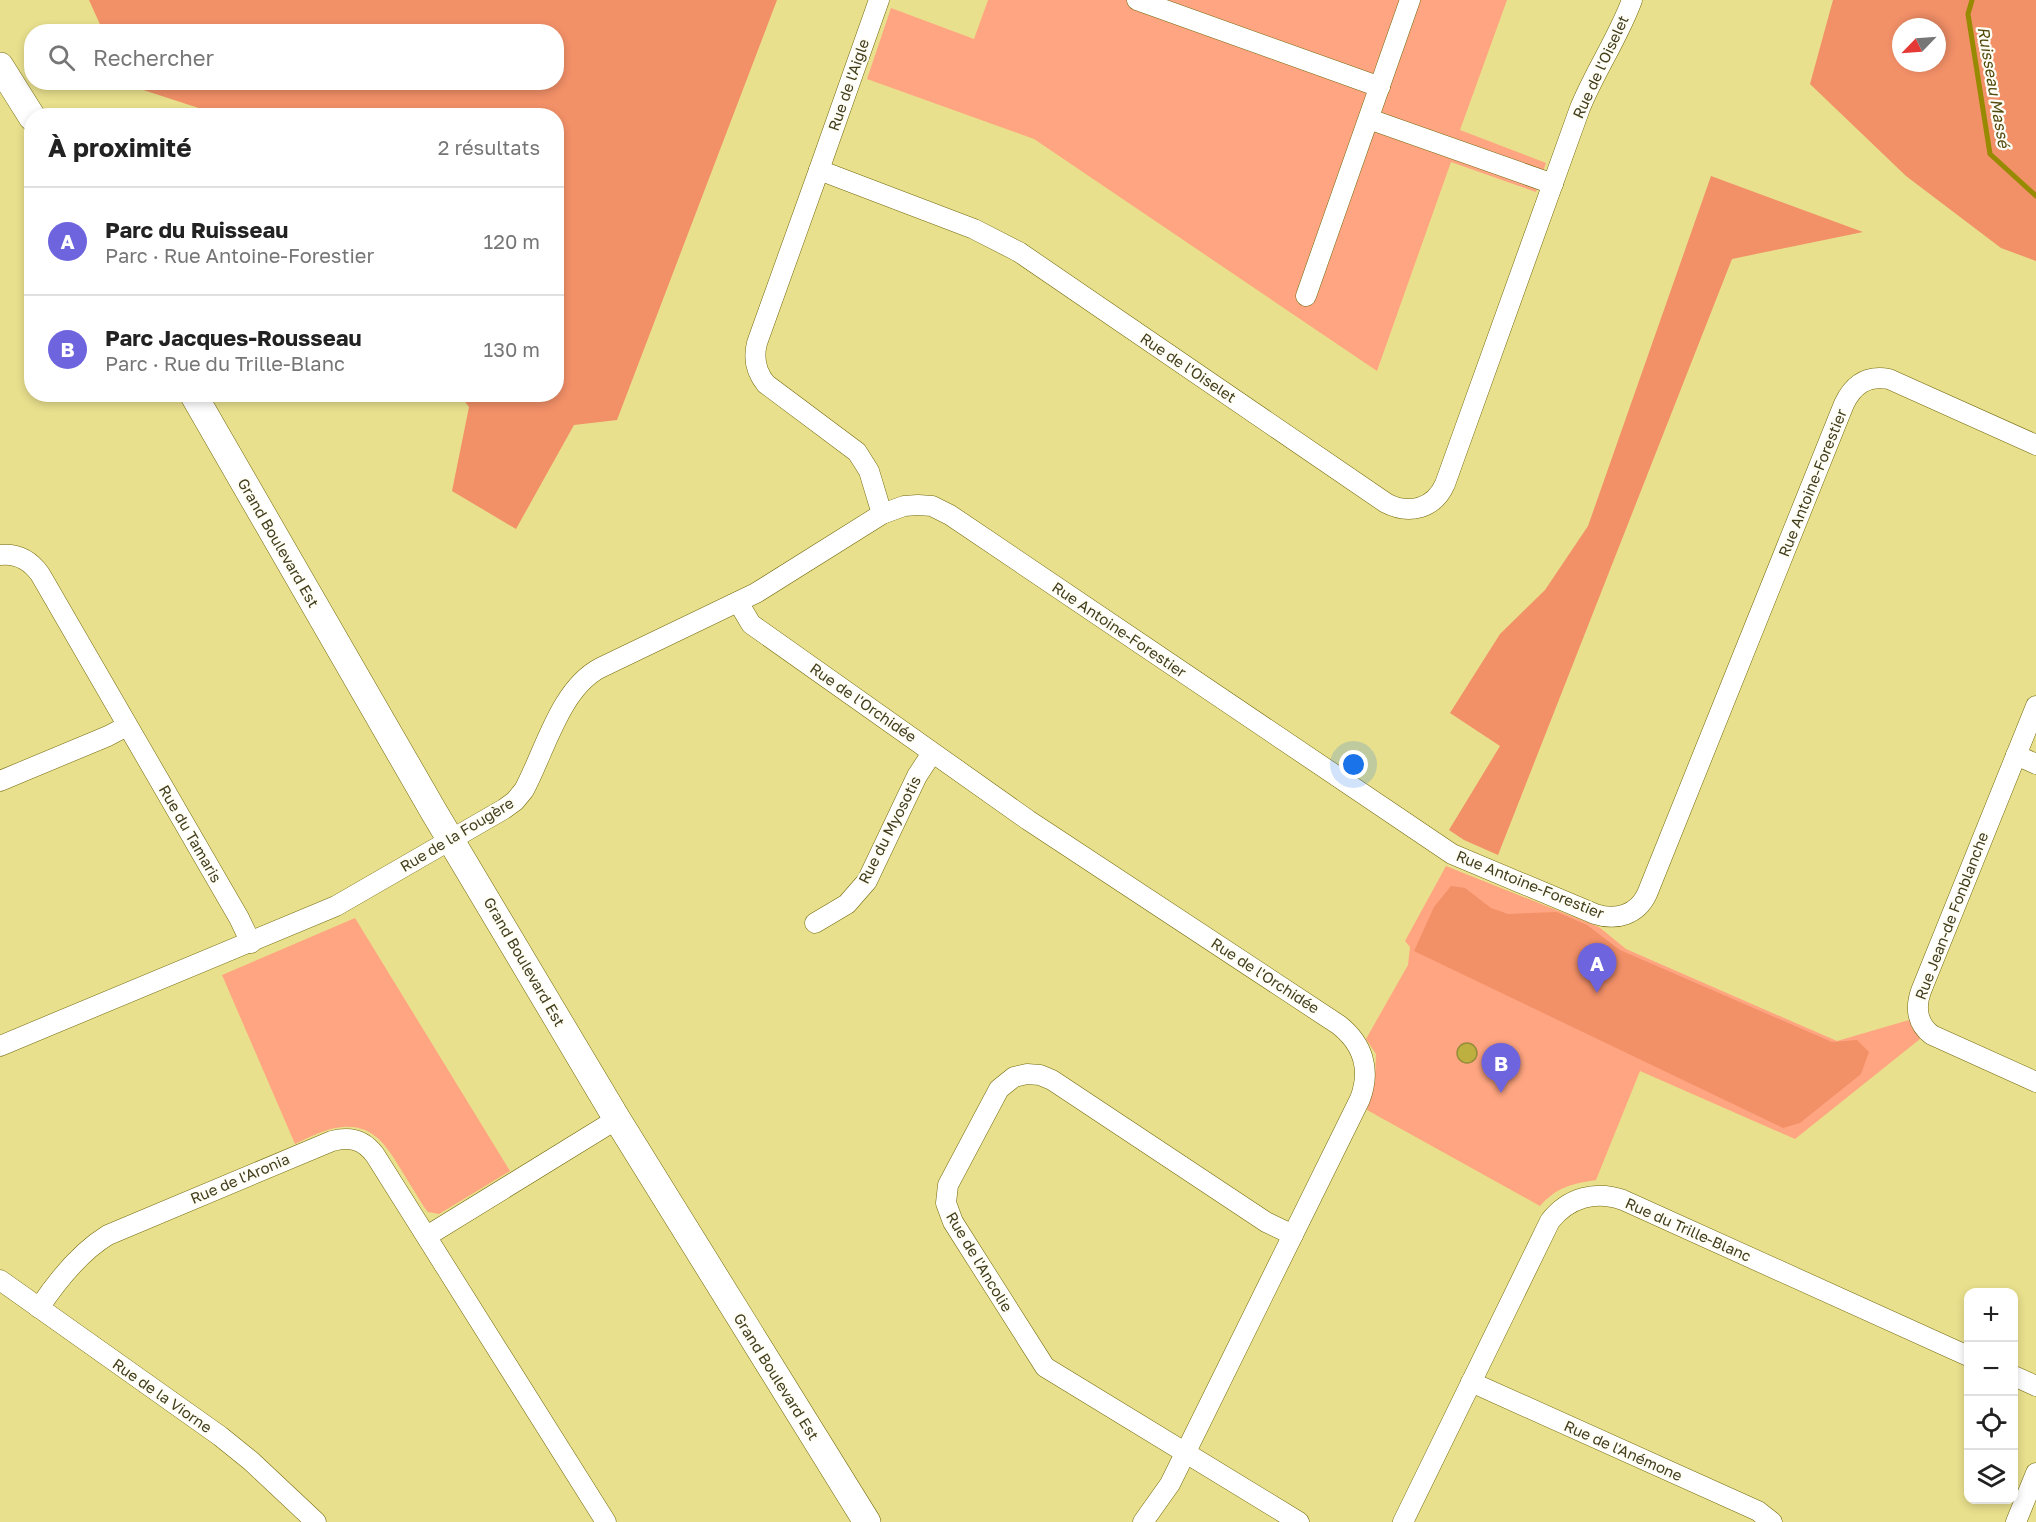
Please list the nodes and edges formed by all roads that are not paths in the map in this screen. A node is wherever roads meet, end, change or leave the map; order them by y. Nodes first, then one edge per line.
1 (879, 0) edge
2 (1137, 0) edge
3 (1410, 0) edge
4 (1632, 0) edge
5 (0, 66) edge
6 (1380, 87) junction
7 (26, 108) edge
8 (1369, 119) junction
9 (819, 170) junction
10 (1553, 184) junction
11 (1306, 296) dead end
12 (198, 402) edge
13 (2036, 445) edge
14 (942, 510) joint
15 (882, 514) junction
16 (0, 555) edge
17 (738, 602) junction
18 (2036, 706) edge
19 (127, 726) junction
20 (932, 753) junction
21 (2016, 755) junction
22 (2036, 764) edge
23 (0, 781) edge
24 (451, 839) junction
25 (815, 923) dead end
26 (251, 943) junction
27 (0, 1046) edge
28 (2036, 1082) edge
29 (616, 1119) junction
30 (1293, 1235) junction
31 (427, 1236) junction
32 (0, 1280) edge
33 (39, 1308) junction
34 (1964, 1354) edge
35 (2018, 1378) edge
36 (1471, 1382) junction
37 (2036, 1386) edge
38 (1186, 1453) junction
39 (2036, 1473) edge
40 (316, 1522) edge
41 (606, 1522) edge
42 (867, 1522) edge
43 (1143, 1522) edge
44 (1299, 1522) edge
45 (1403, 1522) edge
46 (1772, 1522) edge
47 (2016, 1522) edge

1 - 9 street, Rue de l'Aigle
2 - 6 street
3 - 6 street
4 - 10 street, Rue de l'Oiselet
5 - 7 street
6 - 8 street
8 - 10 street
8 - 11 street
9 - 10 street, Rue de l'Oiselet
9 - 15 street
12 - 24 street, Grand Boulevard Est
13 - 14 street, Rue Antoine-Forestier
14 - 15 street, Rue de la Fougère
15 - 17 street, Rue de la Fougère
16 - 19 street, Rue du Tamaris
17 - 20 street, Rue de l'Orchidée
17 - 24 street, Rue de la Fougère
18 - 21 street, Rue Jean-de Fonblanche
19 - 23 street
19 - 26 street, Rue du Tamaris
20 - 25 street, Rue du Myosotis
20 - 30 street, Rue de l'Orchidée
21 - 22 street
21 - 28 street, Rue Jean-de Fonblanche
24 - 26 street, Rue de la Fougère
24 - 29 street, Grand Boulevard Est
26 - 27 street, Rue de la Fougère
29 - 31 street
29 - 42 street, Grand Boulevard Est
30 - 38 street, Rue de l'Orchidée
30 - 38 street, Rue de l'Ancolie
31 - 33 street, Rue de l'Aronia
31 - 41 street, Rue de l'Aronia
32 - 33 street, Rue de la Viorne
33 - 40 street, Rue de la Viorne
34 - 36 street, Rue du Trille-Blanc
35 - 37 street
36 - 45 street, Rue du Trille-Blanc
36 - 46 street, Rue de l'Anémone
38 - 43 street, Rue de l'Orchidée
38 - 44 street
39 - 47 street

